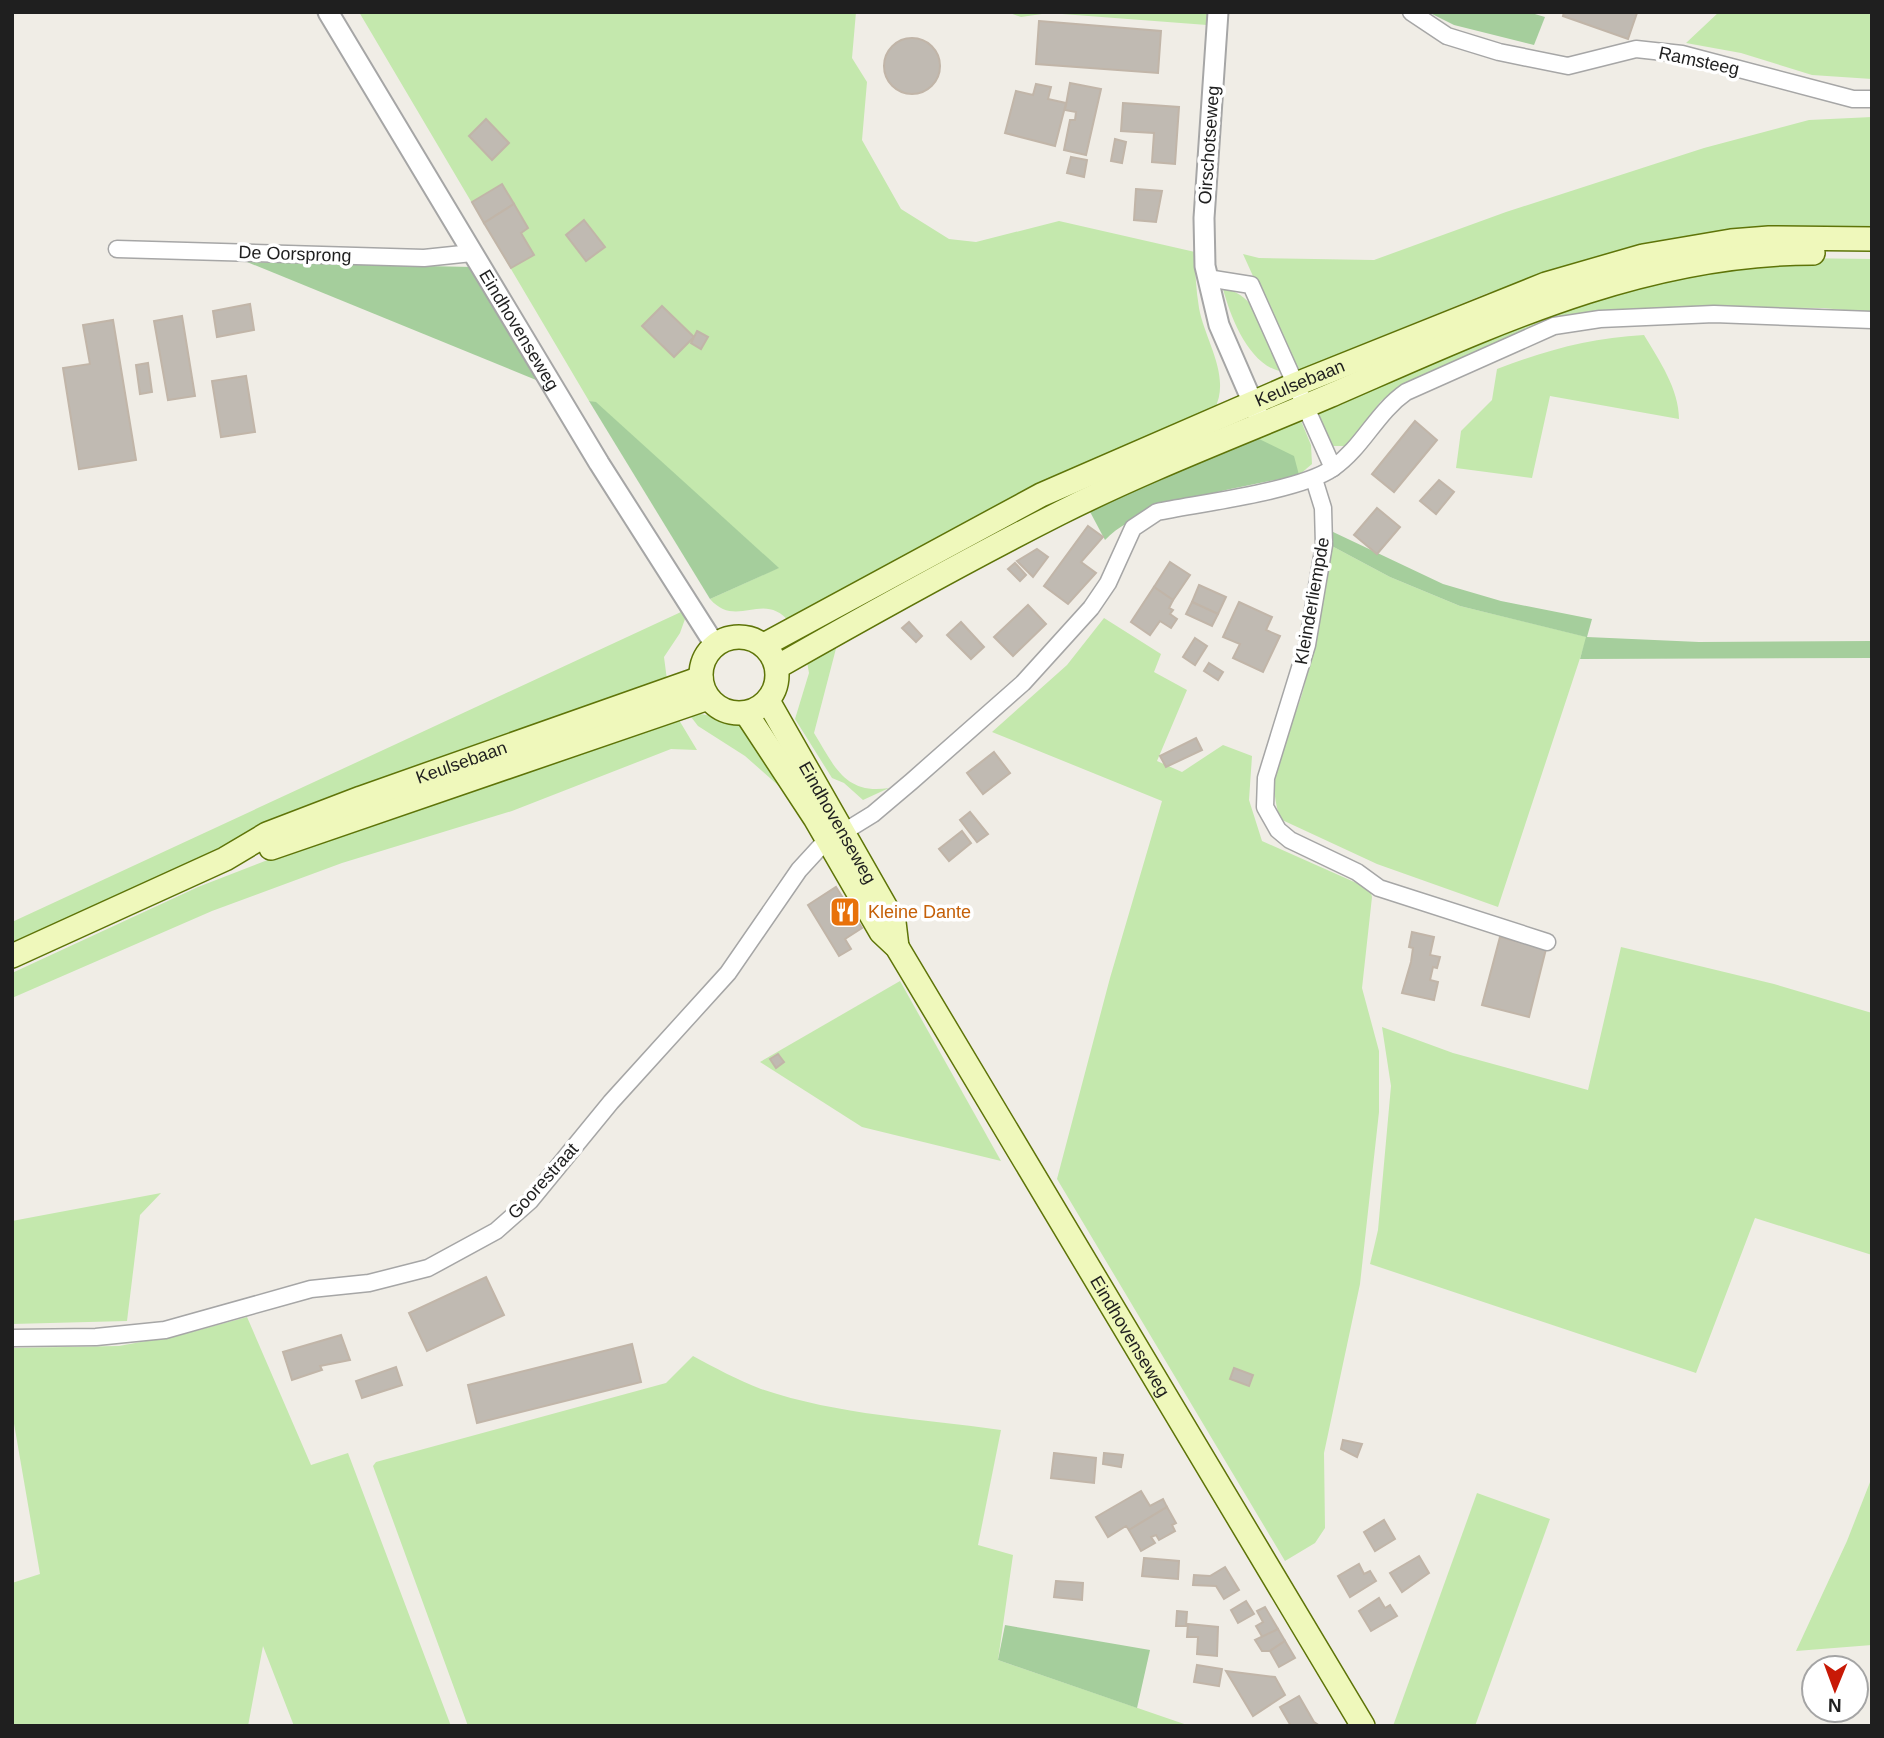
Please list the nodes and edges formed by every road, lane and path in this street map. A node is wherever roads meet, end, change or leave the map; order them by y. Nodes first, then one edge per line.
1 (328, 12) edge
2 (1218, 12) edge
3 (1411, 12) edge
4 (1872, 99) edge
5 (1872, 239) edge
6 (117, 249) dead end
7 (472, 253) junction
8 (1872, 254) edge
9 (1207, 278) junction
10 (1872, 320) edge
11 (1294, 385) junction
12 (1304, 407) junction
13 (1258, 414) junction
14 (1333, 468) junction
15 (1314, 479) junction
16 (715, 645) junction
17 (764, 645) junction
18 (777, 667) junction
19 (704, 688) junction
20 (768, 701) junction
21 (746, 713) junction
22 (835, 838) junction
23 (1547, 942) dead end
24 (12, 956) edge
25 (12, 1338) edge
26 (1363, 1726) edge

1 - 7 street, Eindhovenseweg
2 - 9 street, Oirschotseweg
3 - 4 street, Ramsteeg
5 - 11 main road, Keulsebaan
6 - 7 street, De Oorsprong
7 - 16 street, Eindhovenseweg
8 - 12 main road, Keulsebaan
9 - 11 street
9 - 13 street, Oirschotseweg
10 - 14 street
11 - 12 street
11 - 13 main road, Keulsebaan
12 - 13 main road, Keulsebaan
12 - 14 street
13 - 17 main road, Keulsebaan
13 - 18 main road, Keulsebaan
14 - 15 street
15 - 22 street
15 - 23 street, Kleinderliempde
16 - 17 main road
16 - 19 main road
17 - 18 main road
18 - 20 main road
19 - 21 main road
19 - 24 main road, Keulsebaan
20 - 21 main road
20 - 22 main road, Eindhovenseweg
21 - 22 main road, Eindhovenseweg
22 - 25 street, Goorestraat
22 - 26 main road, Eindhovenseweg

